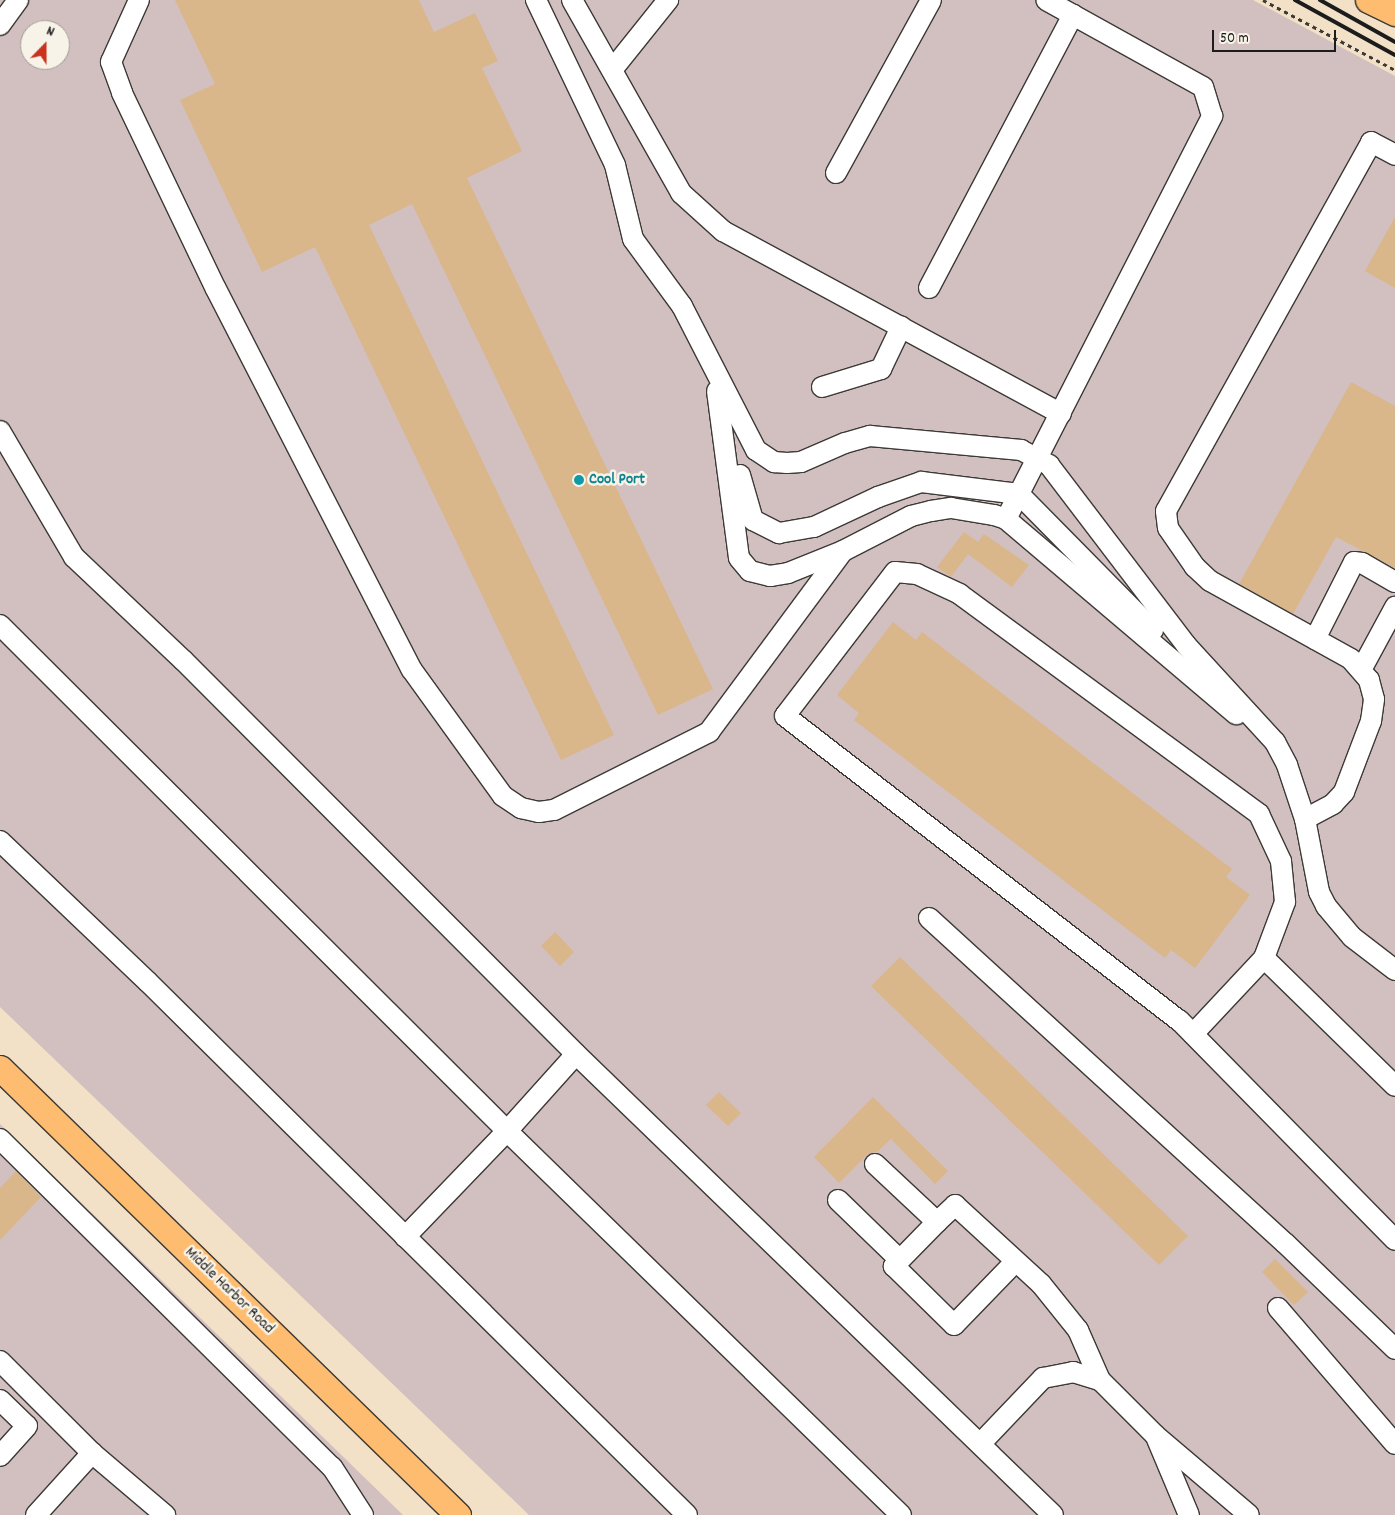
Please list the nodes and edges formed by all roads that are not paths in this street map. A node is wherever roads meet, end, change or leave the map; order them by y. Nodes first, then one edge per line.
1 (18, 0) edge
2 (139, 0) edge
3 (536, 0) edge
4 (572, 0) edge
5 (668, 0) edge
6 (931, 0) edge
7 (1046, 0) edge
8 (1368, 0) edge
9 (1395, 14) edge
10 (1073, 15) junction
11 (0, 25) edge
12 (612, 70) junction
13 (1395, 155) edge
14 (836, 173) dead end
15 (928, 288) dead end
16 (901, 327) junction
17 (705, 350) junction
18 (822, 387) dead end
19 (731, 407) junction
20 (1061, 414) junction
21 (0, 431) edge
22 (1039, 457) junction
23 (1019, 494) junction
24 (1006, 519) junction
25 (843, 551) junction
26 (1395, 582) edge
27 (1395, 607) edge
28 (0, 625) edge
29 (1315, 639) junction
30 (1186, 645) junction
31 (1361, 670) junction
32 (1287, 765) junction
33 (1306, 819) junction
34 (0, 841) edge
35 (929, 918) dead end
36 (1264, 958) junction
37 (1395, 970) edge
38 (1194, 1034) junction
39 (576, 1054) junction
40 (0, 1068) edge
41 (1395, 1086) edge
42 (507, 1132) junction
43 (0, 1139) edge
44 (876, 1164) dead end
45 (838, 1200) dead end
46 (937, 1222) junction
47 (405, 1237) junction
48 (1395, 1240) edge
49 (900, 1260) junction
50 (1015, 1262) junction
51 (1278, 1308) dead end
52 (1395, 1349) edge
53 (0, 1360) edge
54 (1100, 1380) junction
55 (0, 1400) edge
56 (1155, 1435) junction
57 (981, 1443) junction
58 (1395, 1444) edge
59 (92, 1453) junction
60 (0, 1456) edge
61 (36, 1515) edge
62 (165, 1515) edge
63 (363, 1515) edge
64 (458, 1515) edge
65 (686, 1515) edge
66 (901, 1515) edge
67 (1053, 1515) edge
68 (1189, 1515) edge
69 (1249, 1515) edge

1 - 11 lane
2 - 25 lane
3 - 17 lane
4 - 12 lane
5 - 12 lane
6 - 14 lane
7 - 10 lane
8 - 9 main road
10 - 15 lane
10 - 20 lane
12 - 16 lane
13 - 29 lane
16 - 18 lane
16 - 20 lane
17 - 19 lane
17 - 25 lane
19 - 22 lane
19 - 23 lane
20 - 22 lane
21 - 39 lane
22 - 23 lane
22 - 30 lane
23 - 24 lane
23 - 30 lane
24 - 25 lane
24 - 32 lane
26 - 29 lane
27 - 31 lane
28 - 42 lane
29 - 31 lane
30 - 32 lane
31 - 33 lane
32 - 33 lane
33 - 37 lane
34 - 47 lane
35 - 52 lane
36 - 38 lane
36 - 38 lane
36 - 41 lane
38 - 48 lane
39 - 42 lane
39 - 57 lane
40 - 64 main road, Middle Harbor Road
42 - 47 lane
42 - 66 lane
43 - 63 lane
44 - 46 lane
45 - 49 lane
46 - 49 lane
46 - 50 lane
47 - 65 lane
49 - 50 lane
50 - 54 lane
51 - 58 lane
53 - 59 lane
54 - 56 lane
54 - 57 lane
55 - 60 lane
56 - 68 lane
56 - 69 lane
57 - 67 lane
59 - 61 lane
59 - 62 lane

